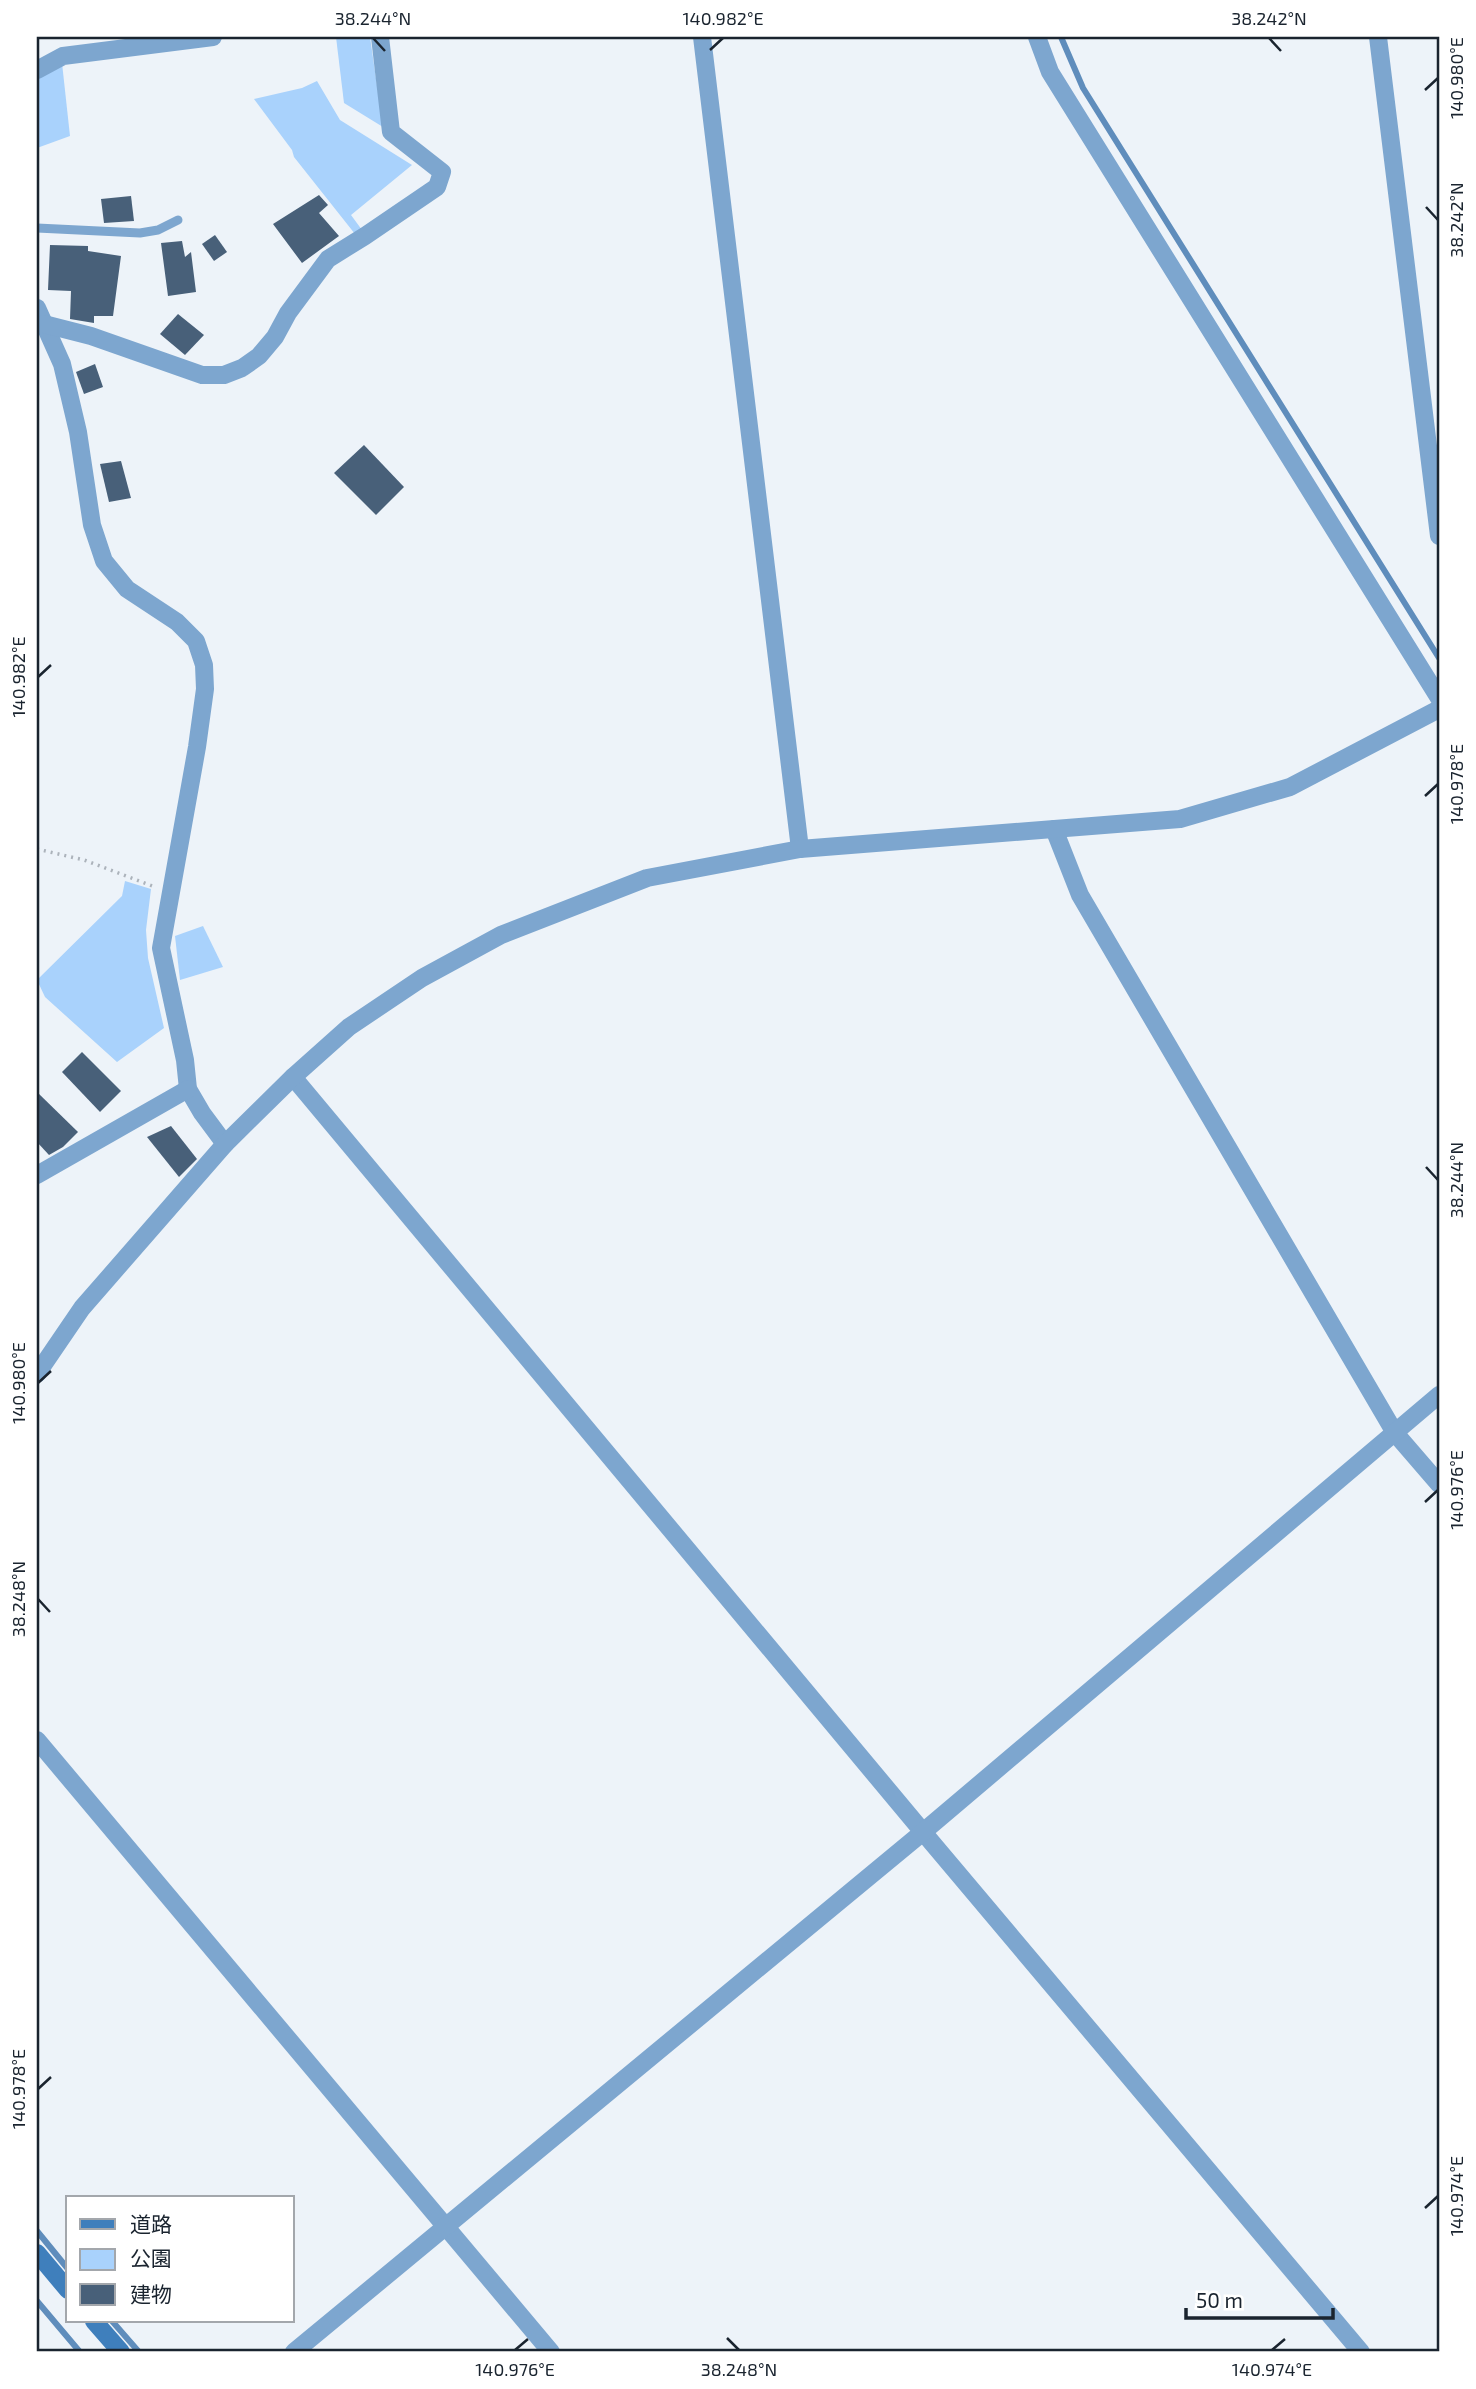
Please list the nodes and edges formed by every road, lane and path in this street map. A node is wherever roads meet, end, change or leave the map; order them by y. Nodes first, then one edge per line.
1 (213, 37) edge
2 (380, 37) edge
3 (702, 37) edge
4 (1037, 37) edge
5 (1378, 37) edge
6 (76, 46) edge
7 (37, 71) edge
8 (178, 220) dead end
9 (37, 228) edge
10 (41, 316) edge
11 (1439, 536) edge
12 (1439, 698) edge
13 (1439, 709) edge
14 (1054, 829) junction
15 (37, 849) edge
16 (800, 849) junction
17 (170, 893) junction
18 (293, 1077) junction
19 (188, 1089) junction
20 (225, 1144) junction
21 (37, 1175) edge
22 (37, 1374) edge
23 (1439, 1395) edge
24 (1395, 1433) junction
25 (1439, 1484) edge
26 (37, 1740) edge
27 (923, 1832) junction
28 (443, 2227) junction
29 (37, 2253) edge
30 (66, 2288) edge
31 (95, 2322) edge
32 (121, 2352) edge
33 (294, 2352) edge
34 (551, 2352) edge
35 (1361, 2352) edge

1 - 6 street
2 - 10 street
3 - 16 street
4 - 12 street
5 - 11 street
6 - 7 street
8 - 9 lane
10 - 17 street
13 - 14 street
14 - 16 street
14 - 24 street
15 - 17 path
16 - 18 street
17 - 19 street
18 - 20 street
18 - 27 street
19 - 20 street
19 - 21 street
20 - 22 street
23 - 24 street
24 - 25 street
24 - 27 street
26 - 28 street
27 - 28 street
27 - 35 street
28 - 33 street
28 - 34 street
29 - 30 street
31 - 32 street

